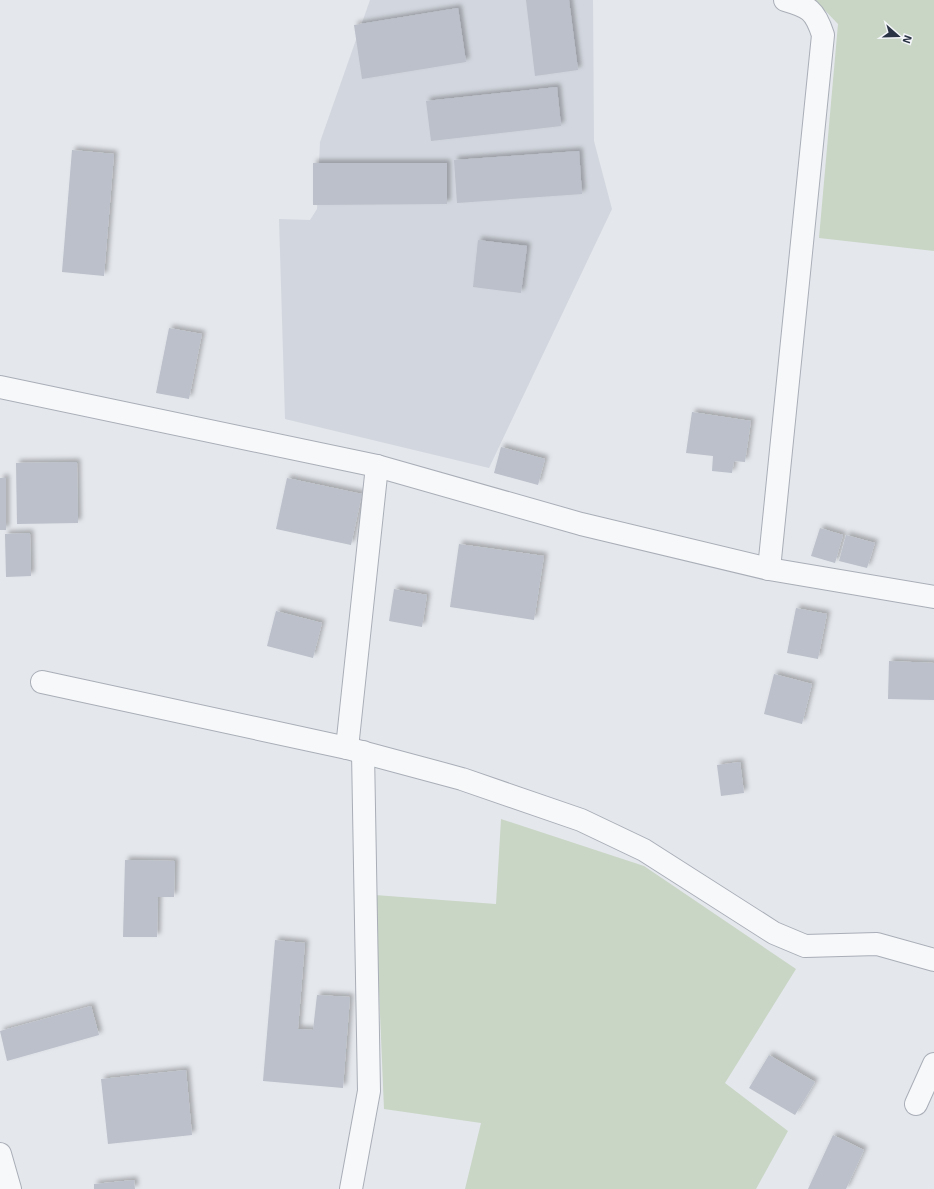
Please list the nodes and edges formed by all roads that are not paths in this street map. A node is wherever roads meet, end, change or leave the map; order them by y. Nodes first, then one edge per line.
1 (785, 0) edge
2 (0, 386) edge
3 (377, 466) junction
4 (770, 569) junction
5 (934, 596) edge
6 (42, 682) dead end
7 (355, 750) junction
8 (934, 960) edge
9 (934, 1064) edge
10 (916, 1104) dead end
11 (0, 1154) edge
12 (10, 1189) edge
13 (351, 1189) edge

1 - 4 street
2 - 3 street
3 - 4 street
3 - 7 street
4 - 5 street
6 - 7 street
7 - 8 street
7 - 13 street
9 - 10 street
11 - 12 street

